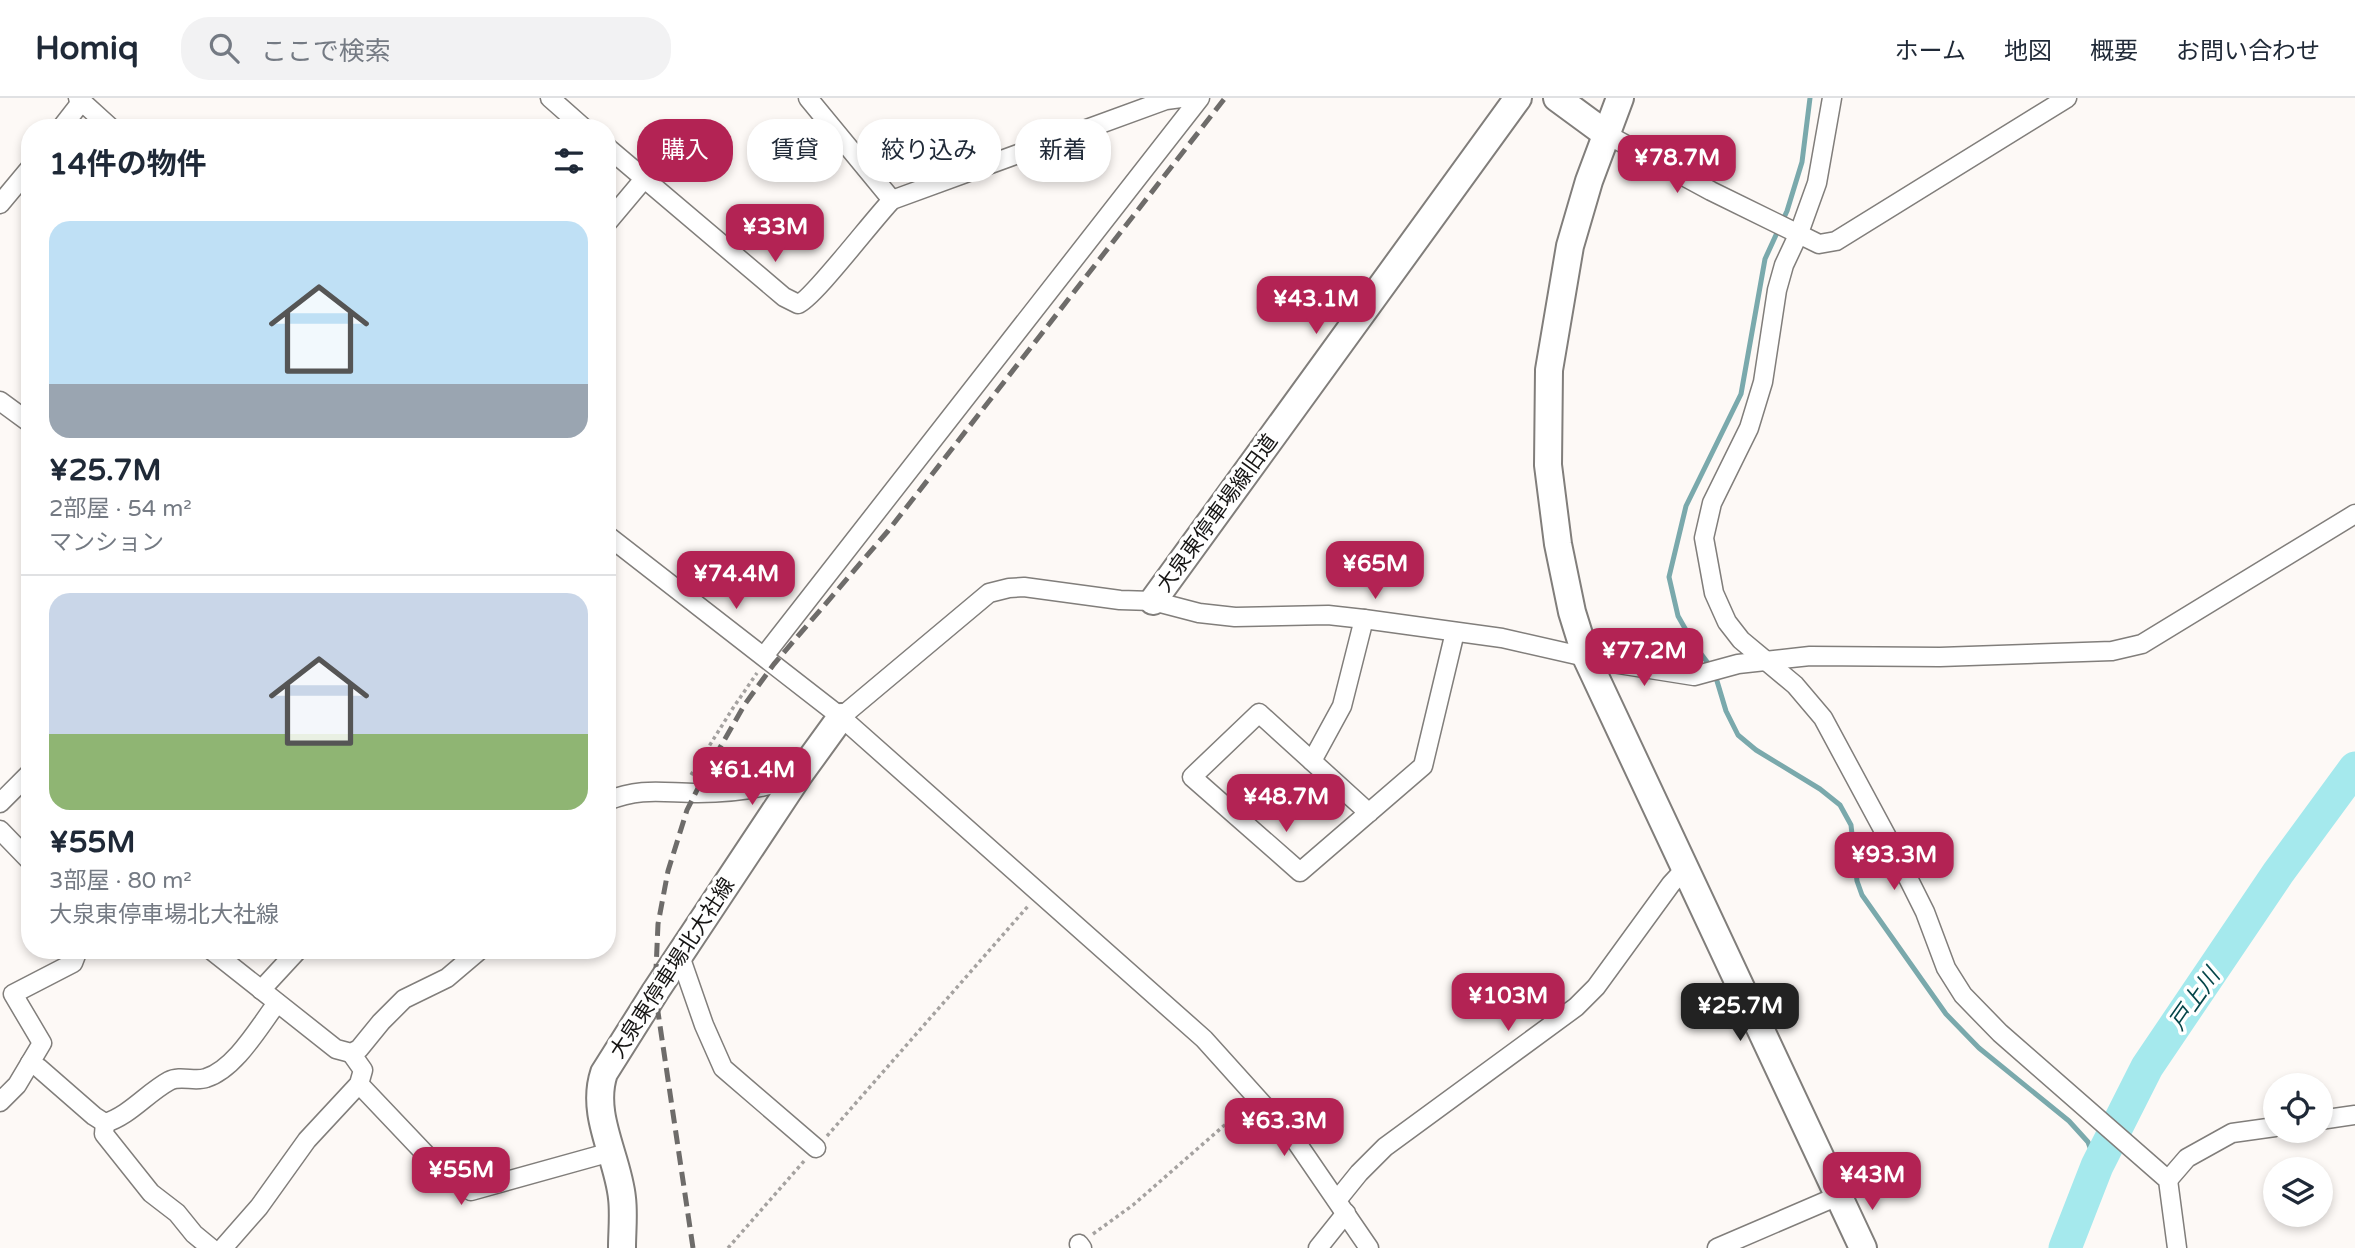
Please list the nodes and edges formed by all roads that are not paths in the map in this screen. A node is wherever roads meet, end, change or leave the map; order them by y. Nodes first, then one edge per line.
1 (550, 98) edge
2 (808, 98) edge
3 (1181, 98) edge
4 (1189, 98) edge
5 (1200, 98) edge
6 (1518, 98) edge
7 (1557, 98) edge
8 (1620, 98) edge
9 (1832, 98) edge
10 (2067, 98) edge
11 (80, 99) edge
12 (67, 119) edge
13 (101, 119) edge
14 (574, 119) edge
15 (1606, 134) junction
16 (616, 155) edge
17 (637, 173) edge
18 (21, 180) edge
19 (641, 182) edge
20 (648, 182) edge
21 (892, 200) junction
22 (0, 204) edge
23 (616, 212) edge
24 (1796, 232) junction
25 (0, 401) edge
26 (21, 416) edge
27 (2355, 514) edge
28 (616, 542) edge
29 (1153, 601) junction
30 (1364, 619) junction
31 (1455, 632) junction
32 (766, 657) junction
33 (1586, 657) junction
34 (1763, 660) junction
35 (841, 717) junction
36 (1312, 761) junction
37 (799, 775) junction
38 (21, 782) edge
39 (616, 798) edge
40 (0, 803) edge
41 (1369, 813) junction
42 (0, 830) edge
43 (21, 852) edge
44 (1684, 870) junction
45 (680, 956) junction
46 (75, 959) edge
47 (222, 959) edge
48 (290, 959) edge
49 (469, 959) edge
50 (261, 990) junction
51 (277, 1003) junction
52 (351, 1053) junction
53 (30, 1063) junction
54 (359, 1084) junction
55 (0, 1102) edge
56 (2355, 1115) edge
57 (2333, 1118) edge
58 (105, 1124) junction
59 (2263, 1129) edge
60 (816, 1148) road end
61 (611, 1152) junction
62 (2168, 1180) junction
63 (1838, 1196) junction
64 (1342, 1206) junction
65 (211, 1248) edge
66 (223, 1248) edge
67 (622, 1248) edge
68 (1318, 1248) edge
69 (1369, 1248) edge
70 (1717, 1248) edge
71 (1863, 1248) edge
72 (2177, 1248) edge

1 - 14 street
2 - 21 street
3 - 21 street
4 - 5 street
5 - 32 street
6 - 29 street, 大泉東停車場線旧道
7 - 15 street
8 - 15 street
9 - 24 street
10 - 24 street
11 - 12 street
11 - 13 street
15 - 24 street
15 - 33 street
16 - 17 street
18 - 22 street
19 - 23 street
20 - 21 street
24 - 34 street
25 - 26 street
27 - 34 street
28 - 32 street
29 - 30 street
29 - 35 street, 大泉東停車場線旧道
30 - 31 street
30 - 36 street
31 - 33 street
31 - 41 street
32 - 35 street
33 - 34 street
33 - 44 street
34 - 62 street
35 - 37 street, 大泉東停車場北大社線
35 - 64 street
36 - 41 street
36 - 41 street
37 - 39 street
37 - 45 street, 大泉東停車場北大社線
38 - 40 street
42 - 43 street
44 - 63 street
44 - 64 street
45 - 60 street
45 - 61 street, 大泉東停車場北大社線
46 - 53 street
47 - 50 street
48 - 50 street
49 - 52 street
50 - 51 street
51 - 52 street
51 - 58 street
52 - 54 street
53 - 55 street
53 - 58 street
54 - 61 street
54 - 66 street
56 - 57 street
58 - 65 street
59 - 62 street
61 - 67 street, 大泉東停車場北大社線
62 - 72 street
63 - 70 street
63 - 71 street
64 - 68 street
64 - 69 street

